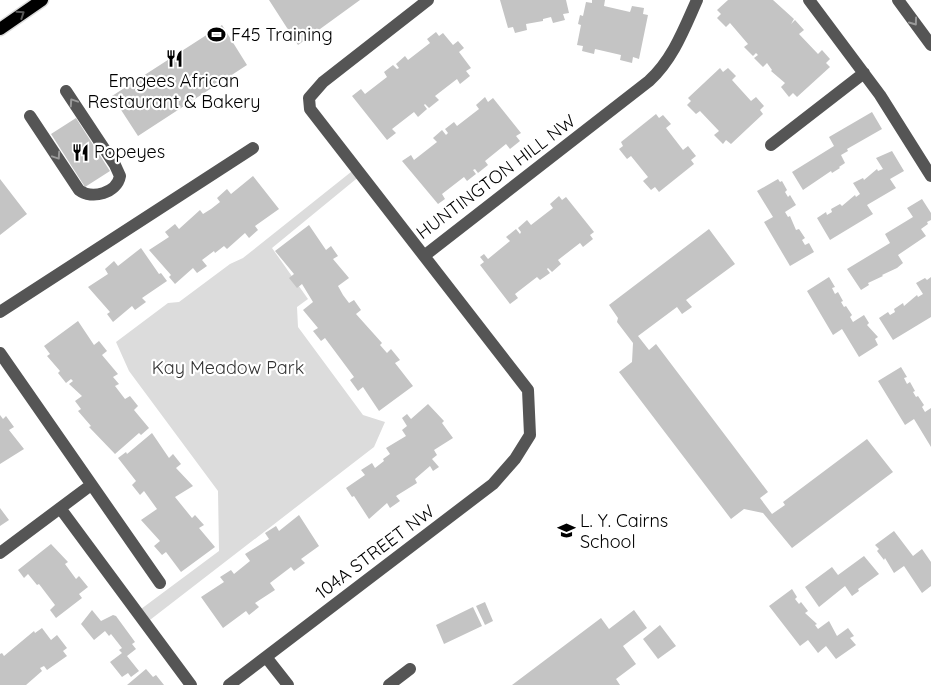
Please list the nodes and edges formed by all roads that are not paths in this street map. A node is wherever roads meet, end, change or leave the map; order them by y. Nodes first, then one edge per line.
1 (42, 0) edge
2 (428, 0) edge
3 (698, 0) edge
4 (808, 0) edge
5 (898, 0) edge
6 (0, 29) edge
7 (931, 45) edge
8 (864, 74) junction
9 (66, 91) dead end
10 (30, 116) dead end
11 (771, 145) dead end
12 (253, 148) dead end
13 (931, 176) edge
14 (424, 256) junction
15 (0, 312) edge
16 (0, 354) edge
17 (91, 485) junction
18 (60, 508) junction
19 (0, 553) edge
20 (160, 583) dead end
21 (266, 657) junction
22 (410, 669) dead end
23 (191, 685) edge
24 (229, 685) edge
25 (288, 685) edge
26 (389, 685) edge

6 -> 1 main road
2 - 14 street, HUNTINGTON HILL NW
3 - 14 street, HUNTINGTON HILL NW
4 - 8 street
5 -> 7 street
8 - 11 street
8 - 13 street
10 -> 9 street
12 - 15 street
14 - 21 street, 104A STREET NW
16 - 17 street
17 - 18 street
17 - 20 street
18 - 19 street
18 - 23 street
21 - 24 street, 104A STREET NW
21 - 25 street
22 - 26 street

